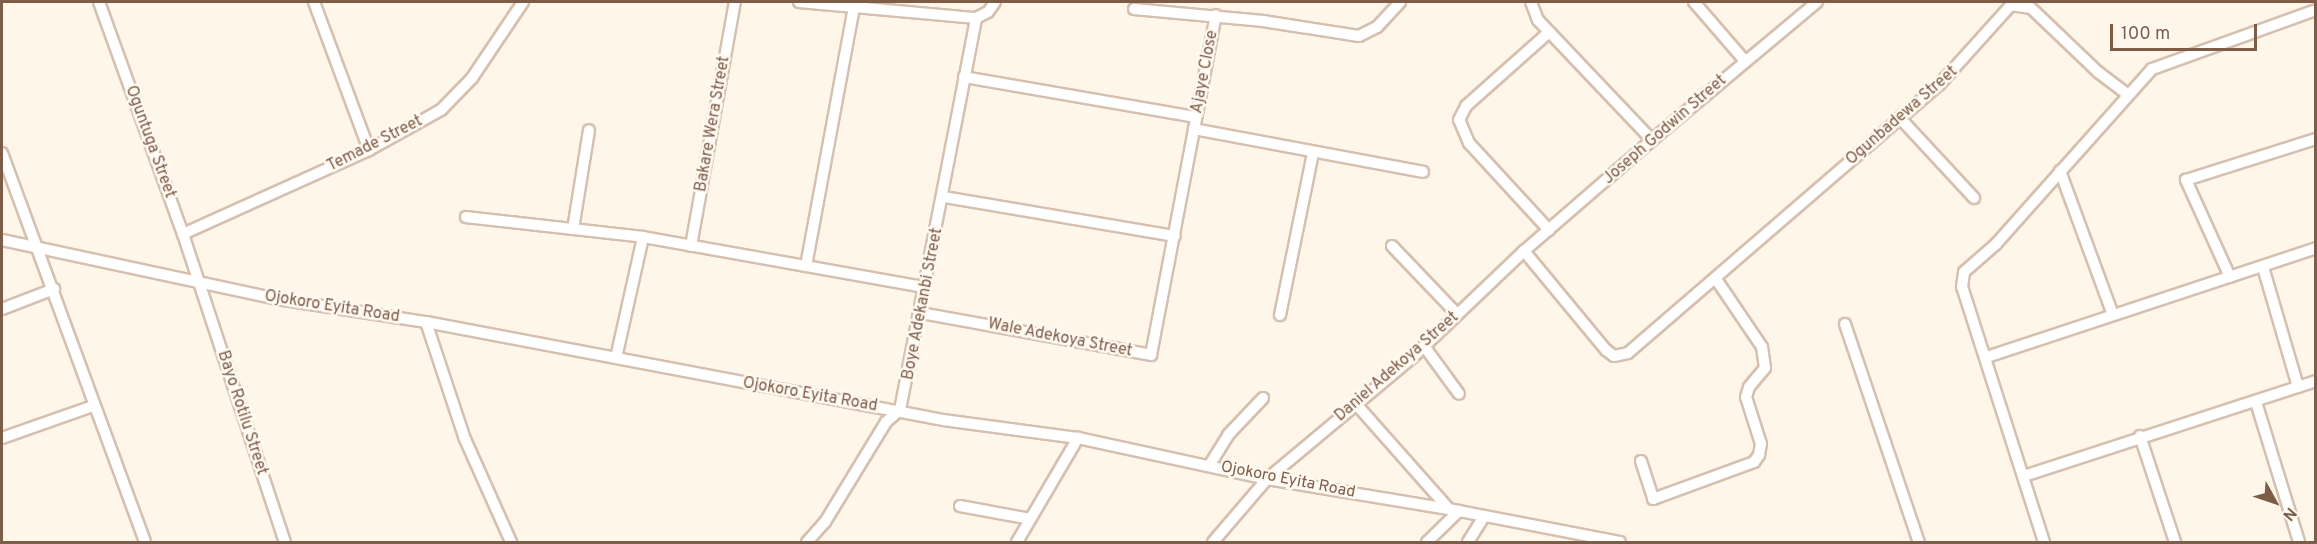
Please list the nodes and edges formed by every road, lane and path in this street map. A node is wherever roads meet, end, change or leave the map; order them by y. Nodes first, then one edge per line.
1 (99, 2) edge
2 (314, 2) edge
3 (523, 2) edge
4 (735, 2) edge
5 (799, 2) edge
6 (995, 2) edge
7 (1400, 2) edge
8 (1531, 2) edge
9 (1694, 2) edge
10 (1817, 2) edge
11 (854, 3) edge
12 (2009, 3) edge
13 (1134, 9) dead end
14 (2316, 10) edge
15 (1216, 15) junction
16 (976, 18) junction
17 (1549, 32) junction
18 (1745, 61) junction
19 (964, 77) junction
20 (2127, 94) junction
21 (1196, 117) junction
22 (1900, 118) junction
23 (1194, 129) junction
24 (589, 130) dead end
25 (2316, 139) edge
26 (1652, 140) junction
27 (369, 150) junction
28 (2, 153) edge
29 (1313, 153) junction
30 (2060, 171) junction
31 (1423, 172) dead end
32 (944, 197) junction
33 (1974, 198) dead end
34 (466, 217) dead end
35 (573, 229) junction
36 (1549, 230) junction
37 (183, 234) junction
38 (1175, 236) junction
39 (643, 237) junction
40 (2, 240) edge
41 (691, 246) junction
42 (1392, 246) dead end
43 (36, 248) junction
44 (2316, 249) edge
45 (1524, 251) junction
46 (806, 266) junction
47 (2263, 267) junction
48 (2229, 277) junction
49 (1716, 279) junction
50 (197, 284) junction
51 (924, 286) junction
52 (54, 289) junction
53 (2, 309) edge
54 (921, 313) junction
55 (1457, 314) junction
56 (1280, 315) dead end
57 (2113, 315) junction
58 (426, 322) junction
59 (1845, 324) dead end
60 (1424, 346) junction
61 (1987, 357) junction
62 (616, 358) junction
63 (2316, 381) edge
64 (2298, 387) junction
65 (1459, 394) dead end
66 (1263, 398) dead end
67 (2256, 402) junction
68 (1356, 404) junction
69 (93, 406) junction
70 (900, 410) junction
71 (2140, 436) junction
72 (2, 438) edge
73 (1078, 438) junction
74 (1641, 461) dead end
75 (1209, 466) junction
76 (2024, 476) junction
77 (1267, 479) junction
78 (960, 506) dead end
79 (1454, 510) junction
80 (1483, 518) junction
81 (1030, 519) junction
82 (1571, 538) edge
83 (283, 542) edge
84 (145, 543) edge
85 (511, 543) edge
86 (807, 543) edge
87 (1017, 543) edge
88 (1213, 543) edge
89 (1427, 543) edge
90 (1468, 543) edge
91 (1620, 543) edge
92 (1919, 543) edge
93 (2044, 543) edge
94 (2175, 543) edge
95 (2299, 543) edge

1 - 37 street, Oguntuga Street
2 - 27 street
3 - 27 street, Temade Street
4 - 41 street, Bakare Wera Street
5 - 11 street
6 - 16 street
7 - 15 street
8 - 17 street
9 - 18 street
10 - 18 street, Joseph Godwin Street
11 - 16 street
11 - 46 street
12 - 20 street, Ogunbadewa Street
12 - 22 street, Ogunbadewa Street
13 - 15 street
14 - 20 street
15 - 21 street, Ajaye Close
16 - 19 street, Boye Adekanbi Street
17 - 26 street
17 - 36 street
18 - 26 street, Joseph Godwin Street
19 - 21 street
19 - 32 street, Boye Adekanbi Street
20 - 30 street
21 - 23 street, Ajaye Close
22 - 33 street
22 - 49 street, Ogunbadewa Street
23 - 29 street
23 - 38 street, Ajaye Close
24 - 35 street
25 - 48 street
26 - 36 street, Joseph Godwin Street
27 - 37 street, Temade Street
28 - 43 street
29 - 31 street
29 - 56 street
30 - 57 street
30 - 61 street
32 - 38 street
32 - 51 street, Boye Adekanbi Street
34 - 35 street
35 - 39 street
36 - 45 street, Joseph Godwin Street
37 - 50 street, Oguntuga Street
38 - 54 street, Wale Adekoya Street
39 - 41 street
39 - 62 street
40 - 43 street, Ojokoro Eyita Road
41 - 46 street
42 - 55 street
43 - 50 street, Ojokoro Eyita Road
43 - 52 street
44 - 47 street
45 - 49 street, Ogunbadewa Street
45 - 55 street, Daniel Adekoya Street
46 - 51 street
47 - 48 street
47 - 64 street
48 - 57 street
49 - 74 street
50 - 58 street, Ojokoro Eyita Road
50 - 83 street, Bayo Rotilu Street
51 - 54 street, Boye Adekanbi Street
52 - 53 street
52 - 69 street
54 - 70 street, Boye Adekanbi Street
55 - 60 street, Daniel Adekoya Street
57 - 61 street
58 - 62 street, Ojokoro Eyita Road
58 - 85 street
59 - 92 street
60 - 65 street
60 - 68 street, Daniel Adekoya Street
61 - 76 street
62 - 70 street, Ojokoro Eyita Road
63 - 64 street
64 - 67 street
66 - 75 street
67 - 71 street
67 - 95 street
68 - 77 street, Daniel Adekoya Street
68 - 79 street
69 - 72 street
69 - 84 street
70 - 73 street, Ojokoro Eyita Road
70 - 86 street
71 - 76 street
71 - 94 street
73 - 75 street, Ojokoro Eyita Road
73 - 81 street
75 - 77 street, Ojokoro Eyita Road
76 - 93 street
77 - 79 street, Ojokoro Eyita Road
77 - 88 street, Daniel Adekoya Street
78 - 81 street
79 - 80 street, Ojokoro Eyita Road
79 - 89 street
80 - 82 street, Ojokoro Eyita Road
80 - 90 street
81 - 87 street
82 - 91 street, Ojokoro Eyita Road

